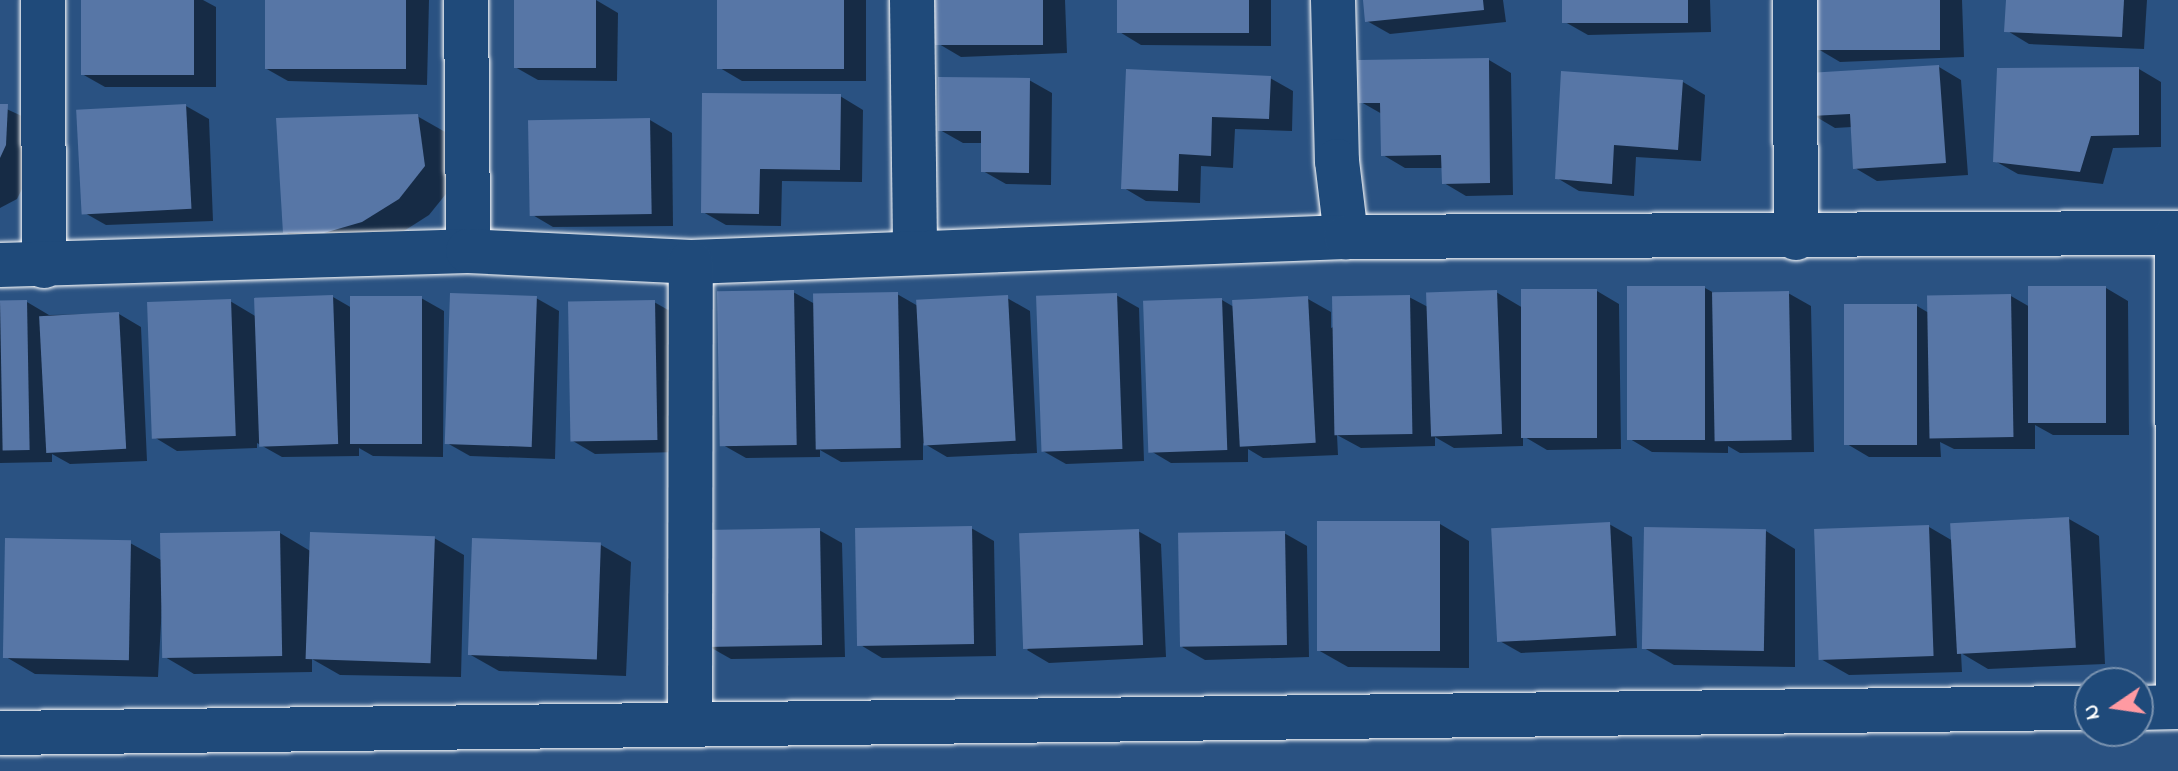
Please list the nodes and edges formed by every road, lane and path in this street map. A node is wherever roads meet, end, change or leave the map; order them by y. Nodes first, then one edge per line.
1 (43, 0) edge
2 (466, 0) edge
3 (912, 0) edge
4 (1333, 0) edge
5 (1795, 0) edge
6 (2178, 233) edge
7 (1346, 237) junction
8 (1796, 238) junction
9 (468, 251) junction
10 (915, 253) junction
11 (691, 262) junction
12 (0, 265) edge
13 (44, 266) junction
14 (2074, 708) edge
15 (2154, 708) edge
16 (690, 723) junction
17 (0, 733) edge

1 - 13 street
2 - 9 street
3 - 10 street
4 - 7 street
5 - 8 street
6 - 8 street
6 - 15 street
7 - 8 street
7 - 10 street
9 - 11 street
9 - 13 street
10 - 11 street
11 - 16 street
12 - 13 street
14 - 16 street
16 - 17 street

